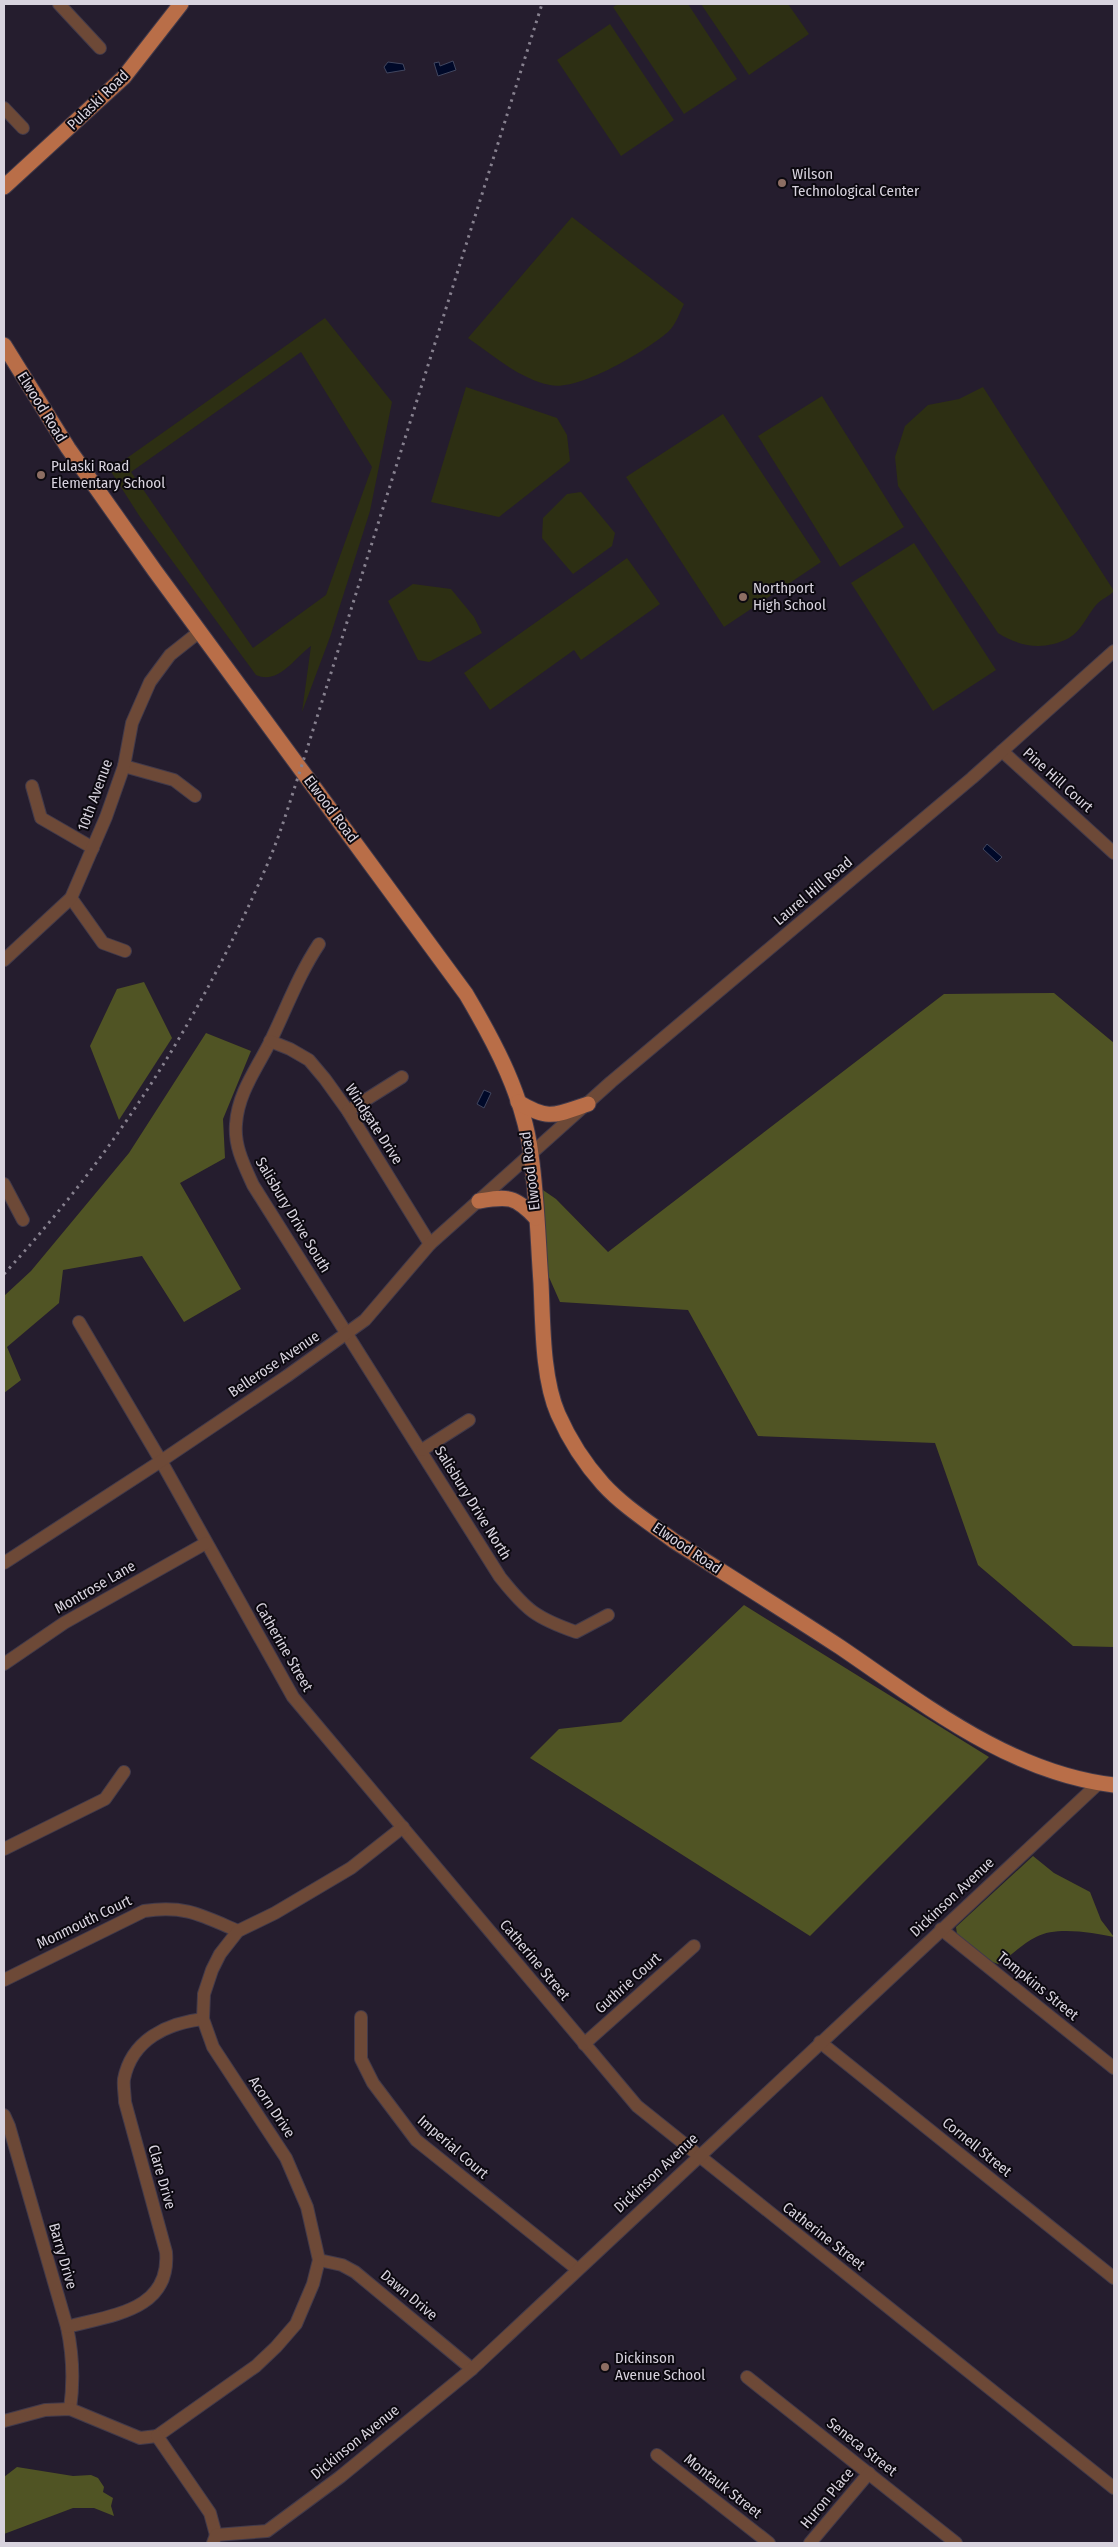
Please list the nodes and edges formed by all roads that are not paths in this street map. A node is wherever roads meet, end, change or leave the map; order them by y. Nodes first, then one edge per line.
1 (59, 4) edge
2 (181, 4) edge
3 (100, 48) dead end
4 (4, 108) edge
5 (23, 128) dead end
6 (4, 187) edge
7 (4, 345) edge
8 (199, 632) junction
9 (1114, 651) edge
10 (1002, 751) junction
11 (124, 766) junction
12 (32, 786) dead end
13 (195, 796) dead end
14 (93, 848) junction
15 (1114, 852) edge
16 (71, 898) junction
17 (320, 944) dead end
18 (125, 951) dead end
19 (4, 960) edge
20 (270, 1041) junction
21 (402, 1077) dead end
22 (518, 1102) junction
23 (588, 1104) junction
24 (348, 1111) junction
25 (531, 1154) junction
26 (4, 1184) edge
27 (479, 1201) junction
28 (536, 1218) junction
29 (23, 1220) dead end
30 (430, 1244) junction
31 (79, 1322) dead end
32 (348, 1334) junction
33 (468, 1420) dead end
34 (422, 1450) junction
35 (161, 1460) junction
36 (206, 1543) junction
37 (4, 1563) edge
38 (608, 1615) dead end
39 (4, 1664) edge
40 (124, 1772) dead end
41 (1099, 1784) junction
42 (1114, 1785) edge
43 (403, 1827) junction
44 (4, 1849) edge
45 (941, 1929) junction
46 (238, 1931) junction
47 (694, 1946) dead end
48 (4, 1980) edge
49 (361, 2016) dead end
50 (203, 2019) junction
51 (820, 2042) junction
52 (584, 2044) junction
53 (1114, 2068) edge
54 (4, 2115) edge
55 (698, 2156) junction
56 (319, 2260) junction
57 (577, 2270) junction
58 (1114, 2278) edge
59 (67, 2327) junction
60 (472, 2369) junction
61 (747, 2377) dead end
62 (70, 2409) junction
63 (4, 2421) edge
64 (157, 2436) junction
65 (657, 2455) dead end
66 (869, 2473) junction
67 (1112, 2482) edge
68 (214, 2539) edge
69 (769, 2543) edge
70 (810, 2543) edge
71 (956, 2543) edge

1 - 3 street
2 - 6 main road, Pulaski Road
4 - 5 street
7 - 8 main road, Elwood Road
8 - 11 street, 10th Avenue
8 - 22 main road, Elwood Road
9 - 10 street, Laurel Hill Road
10 - 15 street, Pine Hill Court
10 - 23 street, Laurel Hill Road
11 - 13 street
11 - 14 street, 10th Avenue
12 - 14 street
14 - 16 street, 10th Avenue
16 - 18 street
16 - 19 street, 10th Avenue
17 - 20 street, Salisbury Drive South
20 - 24 street, Windgate Drive
20 - 32 street, Salisbury Drive South
21 - 24 street
22 - 23 main road
22 - 25 main road, Elwood Road
23 - 25 street, Laurel Hill Road
24 - 30 street, Windgate Drive
25 - 27 street, Bellerose Avenue
25 - 28 main road, Elwood Road
26 - 29 street
27 - 28 main road
27 - 30 street, Bellerose Avenue
28 - 41 main road, Elwood Road
30 - 32 street, Bellerose Avenue
31 - 35 street, Catherine Street
32 - 34 street, Salisbury Drive North
32 - 35 street, Bellerose Avenue
33 - 34 street
34 - 38 street, Salisbury Drive North
35 - 36 street, Catherine Street
35 - 37 street, Bellerose Avenue
36 - 39 street, Montrose Lane
36 - 43 street, Catherine Street
40 - 44 street
41 - 42 main road, Elwood Road
41 - 45 street, Dickinson Avenue
43 - 46 street, Acorn Drive
43 - 52 street, Catherine Street
45 - 51 street, Dickinson Avenue
45 - 53 street, Tompkins Street
46 - 48 street, Monmouth Court
46 - 50 street, Acorn Drive
47 - 52 street, Guthrie Court
49 - 57 street, Imperial Court
50 - 56 street, Acorn Drive
50 - 59 street, Clare Drive
51 - 55 street, Dickinson Avenue
51 - 58 street, Cornell Street
52 - 55 street, Catherine Street
54 - 59 street, Barry Drive
55 - 57 street, Dickinson Avenue
55 - 67 street, Catherine Street
56 - 60 street, Dawn Drive
56 - 64 street, Acorn Drive
57 - 60 street, Dickinson Avenue
59 - 62 street, Barry Drive
60 - 68 street, Dickinson Avenue
61 - 66 street, Seneca Street
62 - 63 street
62 - 64 street
64 - 68 street
65 - 69 street, Montauk Street
66 - 70 street, Huron Place
66 - 71 street, Seneca Street

